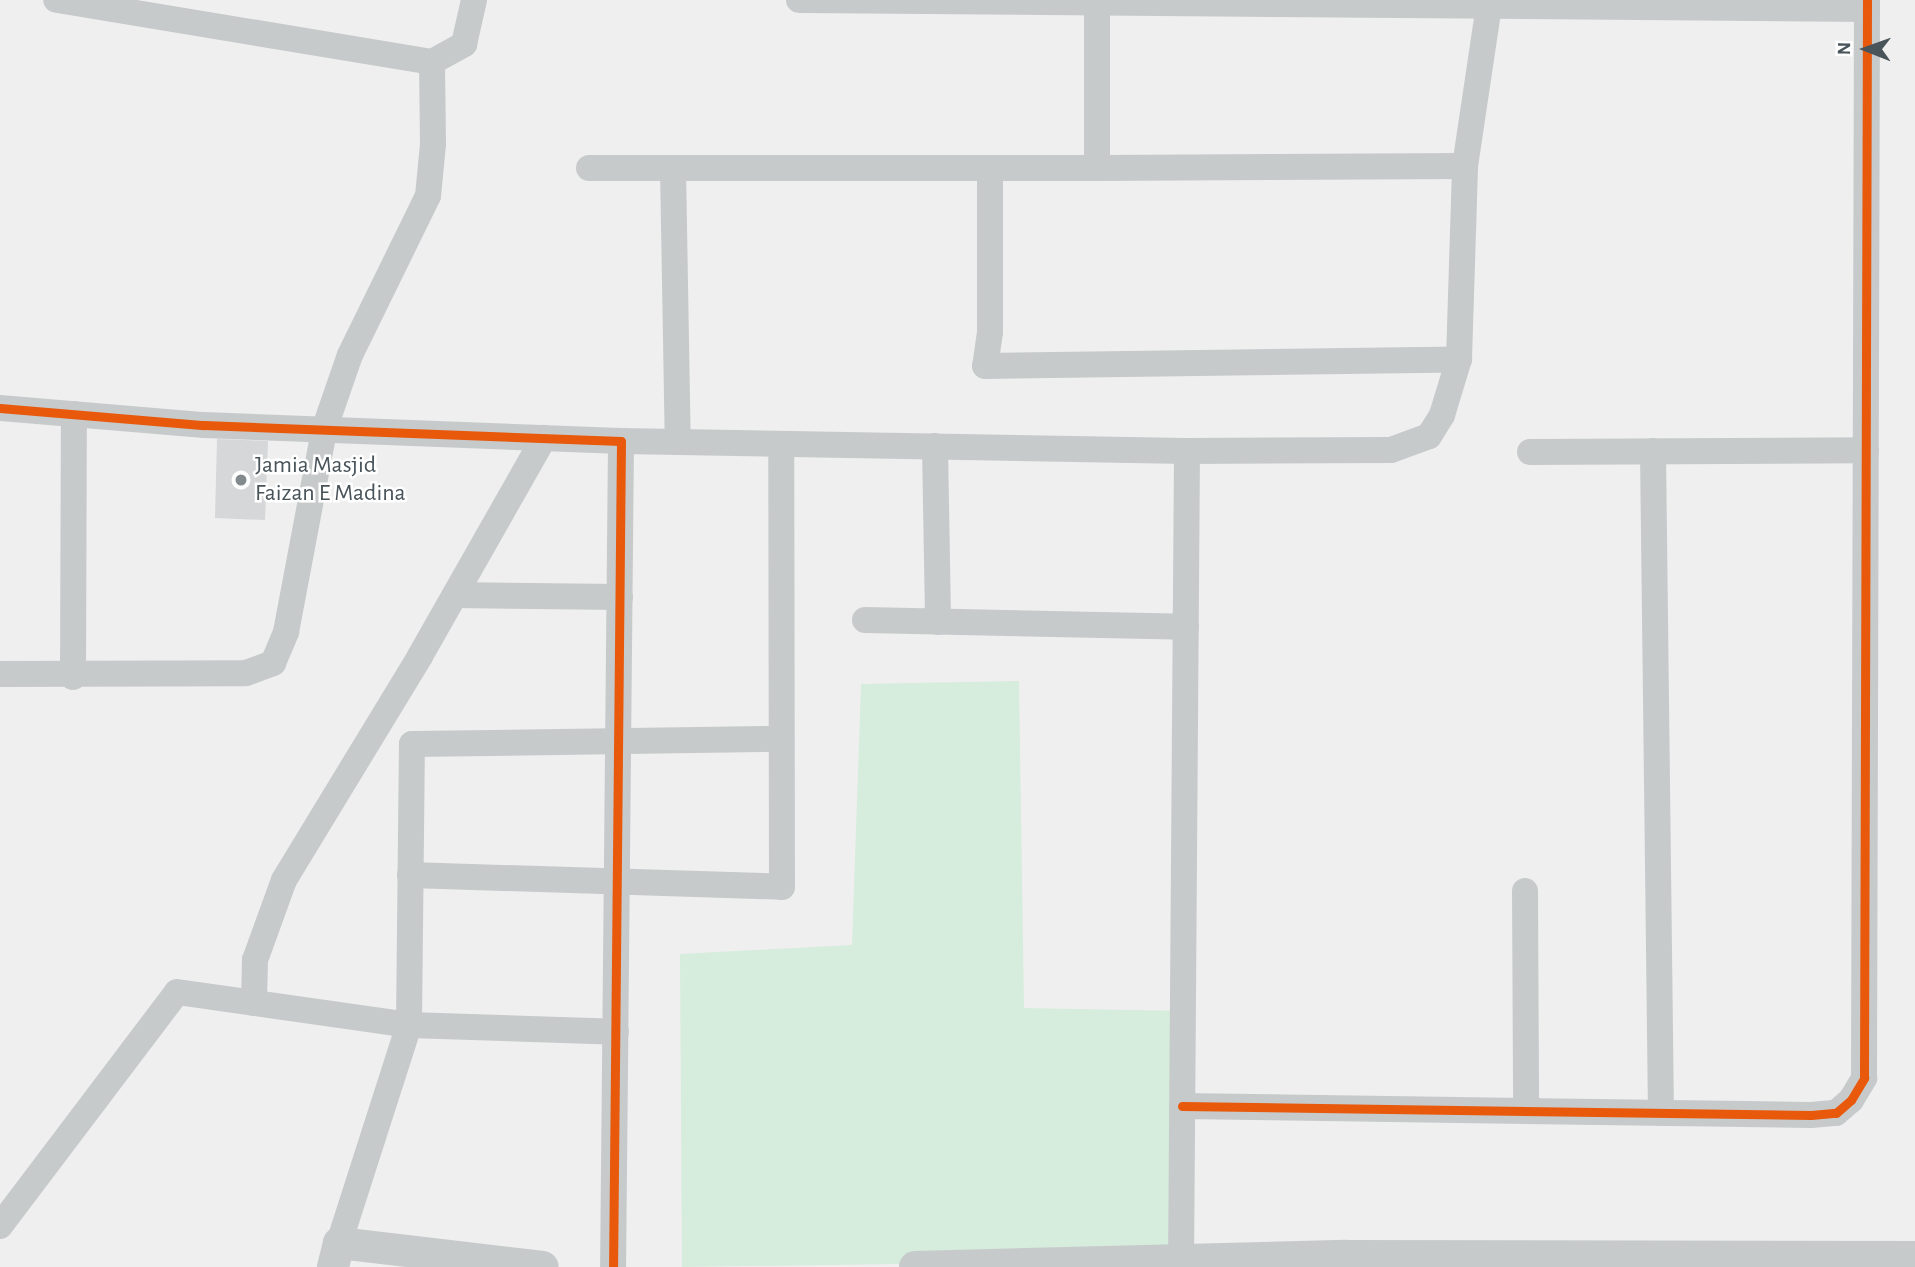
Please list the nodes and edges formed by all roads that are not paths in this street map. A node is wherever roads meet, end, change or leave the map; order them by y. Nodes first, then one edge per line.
1 (56, 0) edge
2 (474, 0) edge
3 (799, 0) edge
4 (1097, 2) edge
5 (1489, 5) junction
6 (1867, 5) edge
7 (432, 62) junction
8 (1465, 166) junction
9 (589, 168) dead end
10 (673, 168) junction
11 (990, 168) junction
12 (1097, 168) junction
13 (1459, 359) junction
14 (0, 408) edge
15 (74, 414) junction
16 (324, 430) junction
17 (544, 438) junction
18 (621, 441) junction
19 (678, 442) junction
20 (781, 444) junction
21 (935, 446) junction
22 (1866, 450) junction
23 (1187, 451) junction
24 (1653, 451) junction
25 (1530, 452) dead end
26 (455, 595) junction
27 (620, 597) junction
28 (865, 620) dead end
29 (938, 622) junction
30 (1186, 628) junction
31 (0, 674) edge
32 (73, 677) junction
33 (782, 739) junction
34 (618, 741) junction
35 (410, 875) junction
36 (617, 883) junction
37 (1525, 891) dead end
38 (254, 1003) junction
39 (409, 1025) junction
40 (615, 1032) junction
41 (1182, 1106) junction
42 (1526, 1111) junction
43 (1661, 1113) junction
44 (0, 1226) edge
45 (336, 1255) edge
46 (1915, 1257) edge
47 (1181, 1260) junction
48 (1132, 1264) edge
49 (543, 1267) edge
50 (613, 1267) edge
51 (915, 1267) edge

1 - 7 street
2 - 7 street
3 - 4 street
4 - 5 street
4 - 12 street
5 - 6 street
5 - 8 street
6 - 22 street
7 - 16 street
8 - 12 street
8 - 13 street
9 - 10 street
10 - 11 street
10 - 19 street
11 - 12 street
11 - 13 street
13 - 23 street
14 - 15 street
15 - 16 street
15 - 32 street
16 - 17 street
16 - 32 street
17 - 18 street
17 - 26 street
18 - 19 street
18 - 27 street
19 - 20 street
20 - 21 street
20 - 33 street
21 - 23 street
21 - 29 street
22 - 24 street
22 - 43 street
23 - 30 street
24 - 25 street
24 - 43 street
26 - 27 street
26 - 38 street
27 - 34 street
28 - 29 street
29 - 30 street
30 - 41 street
31 - 32 street
33 - 34 street
33 - 36 street
34 - 35 street
34 - 36 street
35 - 36 street
35 - 39 street
36 - 40 street
37 - 42 street
38 - 39 street
38 - 44 street
39 - 40 street
39 - 45 street
40 - 50 street
41 - 42 street
41 - 47 street
42 - 43 street
45 - 49 street
46 - 47 street
47 - 48 street
48 - 51 street

